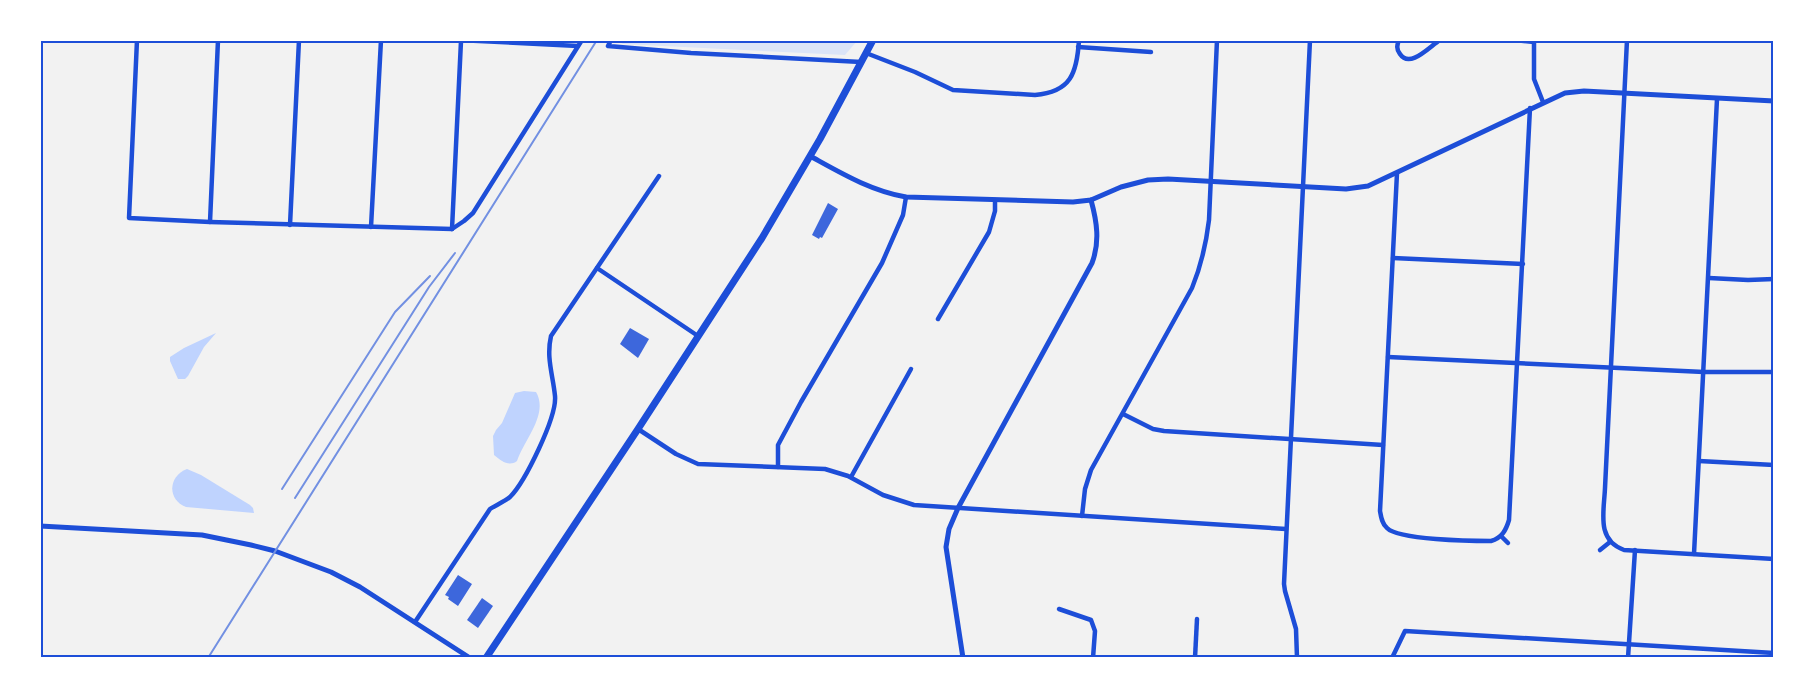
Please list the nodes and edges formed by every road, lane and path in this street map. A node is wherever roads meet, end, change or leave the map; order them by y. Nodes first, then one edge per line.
1 (137, 40) edge
2 (218, 40) edge
3 (299, 40) edge
4 (381, 40) edge
5 (582, 40) edge
6 (873, 40) edge
7 (1079, 40) edge
8 (1217, 40) edge
9 (1310, 40) edge
10 (1399, 40) edge
11 (1440, 40) edge
12 (1514, 40) edge
13 (1627, 40) edge
14 (460, 41) edge
15 (1534, 41) edge
16 (610, 43) edge
17 (578, 46) junction
18 (1078, 47) junction
19 (1151, 52) dead end
20 (866, 54) junction
21 (861, 62) junction
22 (1625, 94) junction
23 (1717, 99) junction
24 (1773, 101) edge
25 (1543, 102) junction
26 (1530, 108) junction
27 (810, 156) junction
28 (1396, 173) junction
29 (659, 176) dead end
30 (1210, 182) junction
31 (1303, 187) junction
32 (906, 197) junction
33 (995, 200) junction
34 (1091, 200) junction
35 (210, 222) junction
36 (290, 225) junction
37 (371, 227) junction
38 (452, 229) junction
39 (1393, 258) junction
40 (1523, 264) junction
41 (597, 268) junction
42 (1709, 278) junction
43 (1773, 279) edge
44 (938, 320) dead end
45 (698, 336) junction
46 (1388, 357) junction
47 (1518, 363) junction
48 (1611, 367) junction
49 (911, 369) dead end
50 (1704, 372) junction
51 (1773, 372) edge
52 (1123, 414) junction
53 (638, 429) junction
54 (1291, 440) junction
55 (1383, 445) junction
56 (1699, 461) junction
57 (1773, 465) edge
58 (778, 467) junction
59 (851, 477) junction
60 (958, 508) junction
61 (1082, 516) junction
62 (40, 526) edge
63 (1286, 529) junction
64 (1501, 536) junction
65 (1610, 542) junction
66 (1508, 543) dead end
67 (1600, 550) dead end
68 (1635, 550) junction
69 (1694, 554) junction
70 (1773, 559) edge
71 (1059, 609) dead end
72 (1197, 619) dead end
73 (415, 622) junction
74 (1629, 644) junction
75 (1773, 653) edge
76 (470, 657) edge
77 (486, 657) edge
78 (963, 657) edge
79 (1093, 657) edge
80 (1195, 657) edge
81 (1297, 657) edge
82 (1392, 657) edge
83 (1628, 657) edge

1 - 35 street
2 - 35 street
3 - 36 street
4 - 37 street
5 - 17 street
6 - 20 main road
7 - 18 street
8 - 30 street
9 - 31 street
10 - 11 street
12 - 15 street
13 - 22 street
14 - 17 street
14 - 38 street
15 - 25 street
16 - 21 street
17 - 38 street
18 - 19 street
18 - 20 street
20 - 21 main road
21 - 27 main road
22 - 23 street
22 - 25 street
22 - 48 street
23 - 24 street
23 - 42 street
25 - 26 street
26 - 28 street
26 - 40 street
27 - 32 street
27 - 45 main road
28 - 31 street
28 - 39 street
29 - 41 street
30 - 31 street
30 - 34 street
30 - 52 street
31 - 54 street
32 - 33 street
32 - 58 street
33 - 34 street
33 - 44 street
34 - 60 street
35 - 36 street
36 - 37 street
37 - 38 street
39 - 40 street
39 - 46 street
40 - 47 street
41 - 45 street
41 - 73 street
42 - 43 street
42 - 50 street
45 - 53 main road
46 - 47 street
46 - 55 street
47 - 48 street
47 - 64 street
48 - 50 street
48 - 65 street
49 - 59 street
50 - 51 street
50 - 56 street
52 - 54 street
52 - 61 street
53 - 58 street
53 - 77 main road
54 - 55 street
54 - 63 street
55 - 64 street
56 - 57 street
56 - 69 street
58 - 59 street
59 - 60 street
60 - 61 street
60 - 78 street
61 - 63 street
62 - 73 street
63 - 81 street
64 - 66 street
65 - 67 street
65 - 68 street
68 - 69 street
68 - 74 street
69 - 70 street
71 - 79 street
72 - 80 street
73 - 76 street
74 - 75 street
74 - 82 street
74 - 83 street

